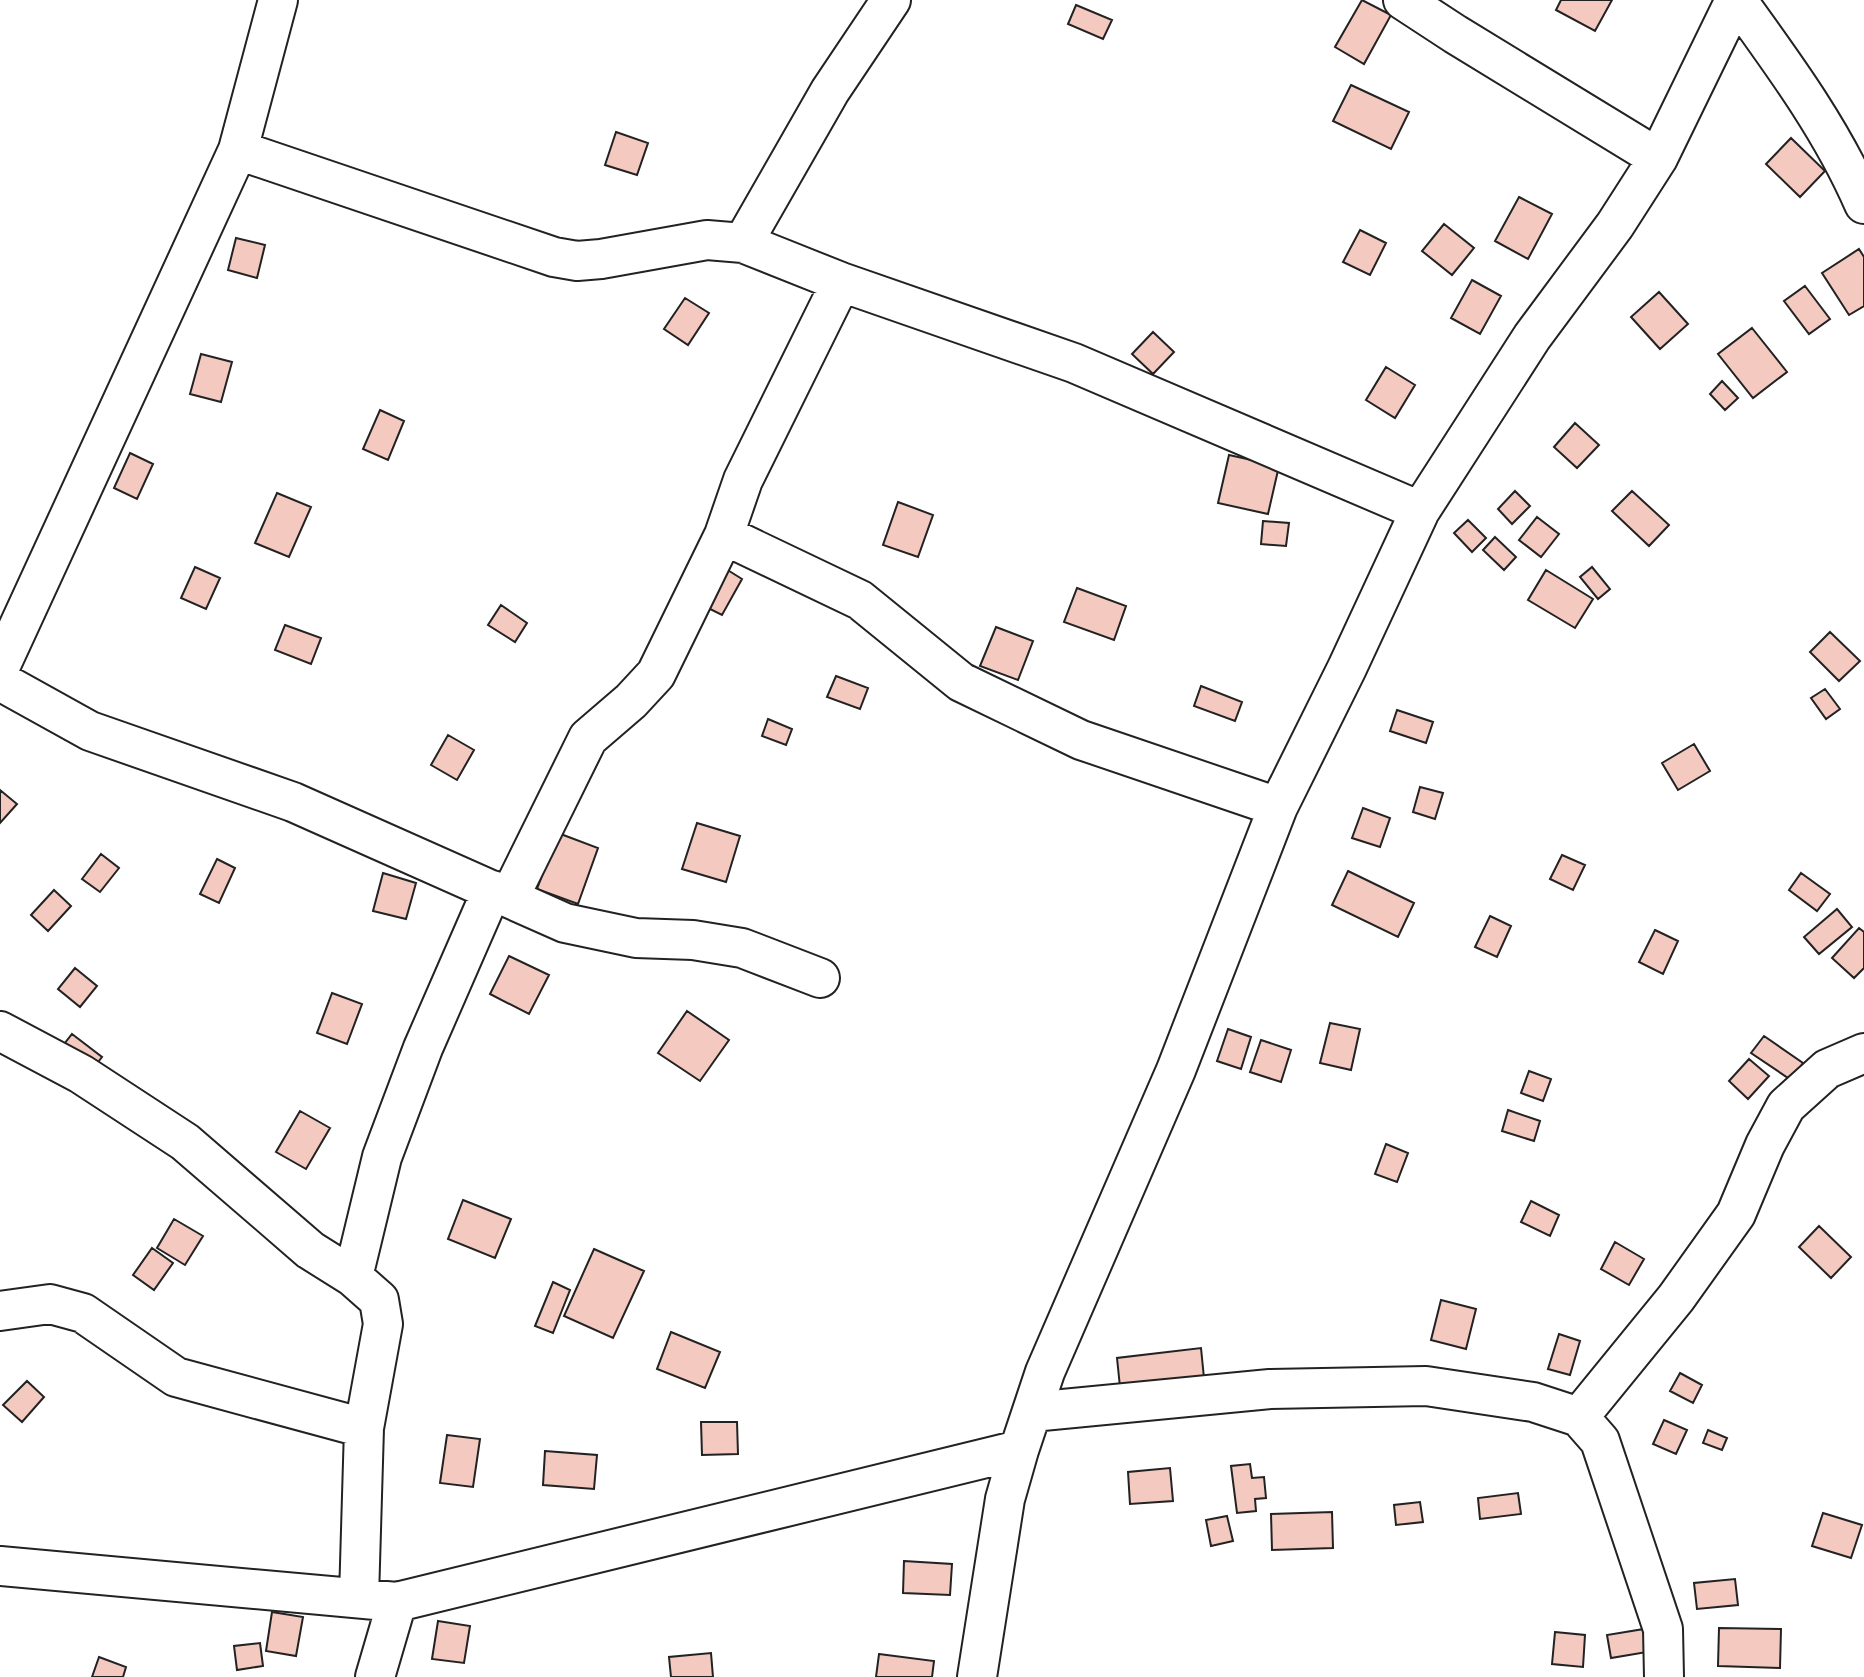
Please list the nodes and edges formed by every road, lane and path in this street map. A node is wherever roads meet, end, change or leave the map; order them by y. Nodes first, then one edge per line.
1 (278, 0) edge
2 (891, 0) edge
3 (1404, 0) edge
4 (1736, 0) edge
5 (238, 150) junction
6 (1658, 158) junction
7 (1864, 204) edge
8 (743, 243) junction
9 (841, 282) junction
10 (1420, 511) junction
11 (724, 535) junction
12 (0, 667) edge
13 (0, 681) edge
14 (1278, 807) junction
15 (500, 894) junction
16 (820, 978) dead end
17 (0, 1031) edge
18 (1864, 1053) edge
19 (353, 1277) junction
20 (0, 1311) edge
21 (1032, 1412) junction
22 (1579, 1417) junction
23 (364, 1428) junction
24 (1019, 1450) junction
25 (0, 1566) edge
26 (359, 1598) junction
27 (397, 1602) junction
28 (375, 1677) edge
29 (977, 1677) edge
30 (1664, 1677) edge

1 - 5 street
2 - 8 street
3 - 6 street
4 - 6 street
4 - 7 street
5 - 8 street
5 - 12 street
6 - 10 street
8 - 9 street
9 - 10 street
9 - 11 street
10 - 14 street
11 - 14 street
11 - 15 street
13 - 15 street
14 - 21 street
15 - 16 street
15 - 19 street
17 - 19 street
18 - 22 street
19 - 23 street
20 - 23 street
21 - 22 street
21 - 24 street
22 - 30 street
23 - 26 street
24 - 27 street
24 - 29 street
25 - 26 street
26 - 27 street
27 - 28 street

